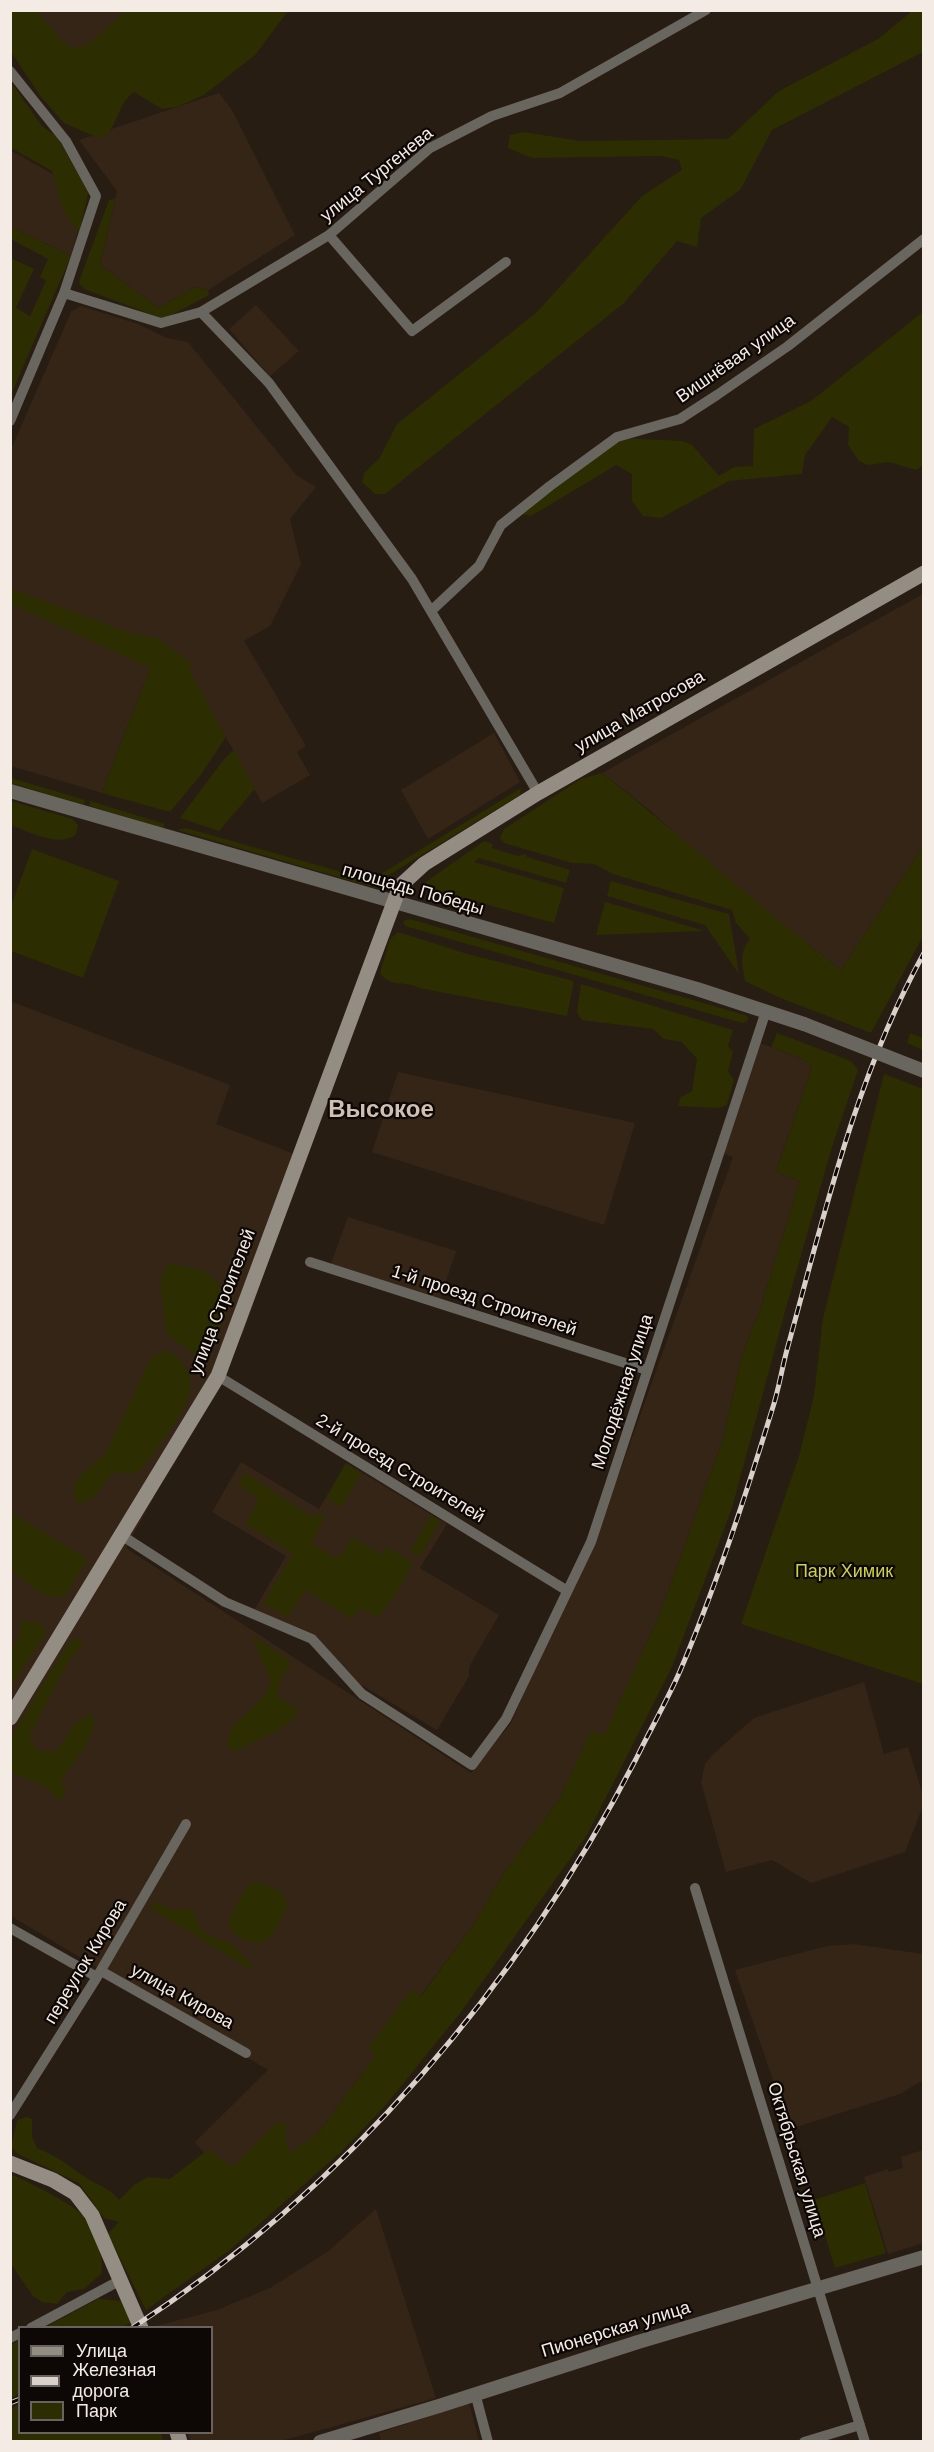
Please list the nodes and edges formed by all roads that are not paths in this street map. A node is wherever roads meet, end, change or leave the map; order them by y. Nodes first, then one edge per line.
1 (706, 10) edge
2 (10, 71) edge
3 (329, 236) junction
4 (924, 239) edge
5 (506, 262) dead end
6 (64, 293) junction
7 (201, 312) junction
8 (10, 421) edge
9 (924, 573) edge
10 (431, 611) junction
11 (10, 791) edge
12 (538, 793) junction
13 (392, 903) junction
14 (766, 1011) junction
15 (924, 1071) edge
16 (310, 1262) dead end
17 (647, 1370) junction
18 (218, 1376) junction
19 (121, 1535) junction
20 (566, 1590) junction
21 (10, 1718) edge
22 (186, 1824) dead end
23 (694, 1888) dead end
24 (10, 1928) edge
25 (99, 1974) junction
26 (246, 2053) dead end
27 (10, 2115) edge
28 (10, 2163) edge
29 (924, 2257) edge
30 (119, 2281) junction
31 (818, 2288) junction
32 (35, 2326) edge
33 (140, 2326) edge
34 (475, 2393) junction
35 (860, 2425) junction
36 (320, 2442) edge
37 (488, 2442) edge
38 (804, 2442) edge
39 (865, 2442) edge

1 - 3 street, улица Тургенева
2 - 6 street
3 - 5 street
3 - 7 street, улица Тургенева
4 - 10 street, Вишнёвая улица
6 - 7 street, улица Тургенева
6 - 8 street
7 - 10 street
9 - 12 main road, улица Матросова
10 - 12 street
11 - 13 street, площадь Победы
12 - 13 main road, улица Матросова
13 - 14 street, площадь Победы
13 - 18 main road, улица Строителей
14 - 15 street, площадь Победы, bridge
14 - 17 street, Молодёжная улица
16 - 17 street, 1-й проезд Строителей
17 - 20 street, Молодёжная улица
18 - 19 main road, улица Строителей
18 - 20 street, 2-й проезд Строителей
19 - 20 street, Молодёжная улица
19 - 21 main road, улица Строителей
22 - 25 street, переулок Кирова
23 - 31 street, Октябрьская улица
24 - 25 street, улица Кирова
25 - 26 street, улица Кирова
25 - 27 street, переулок Кирова
28 - 30 main road
29 - 31 street, Пионерская улица
30 - 32 street
30 - 33 main road
31 - 34 street, Пионерская улица
31 - 35 street, Октябрьская улица
34 - 36 street, Пионерская улица
34 - 37 street
35 - 38 street
35 - 39 street, Октябрьская улица

